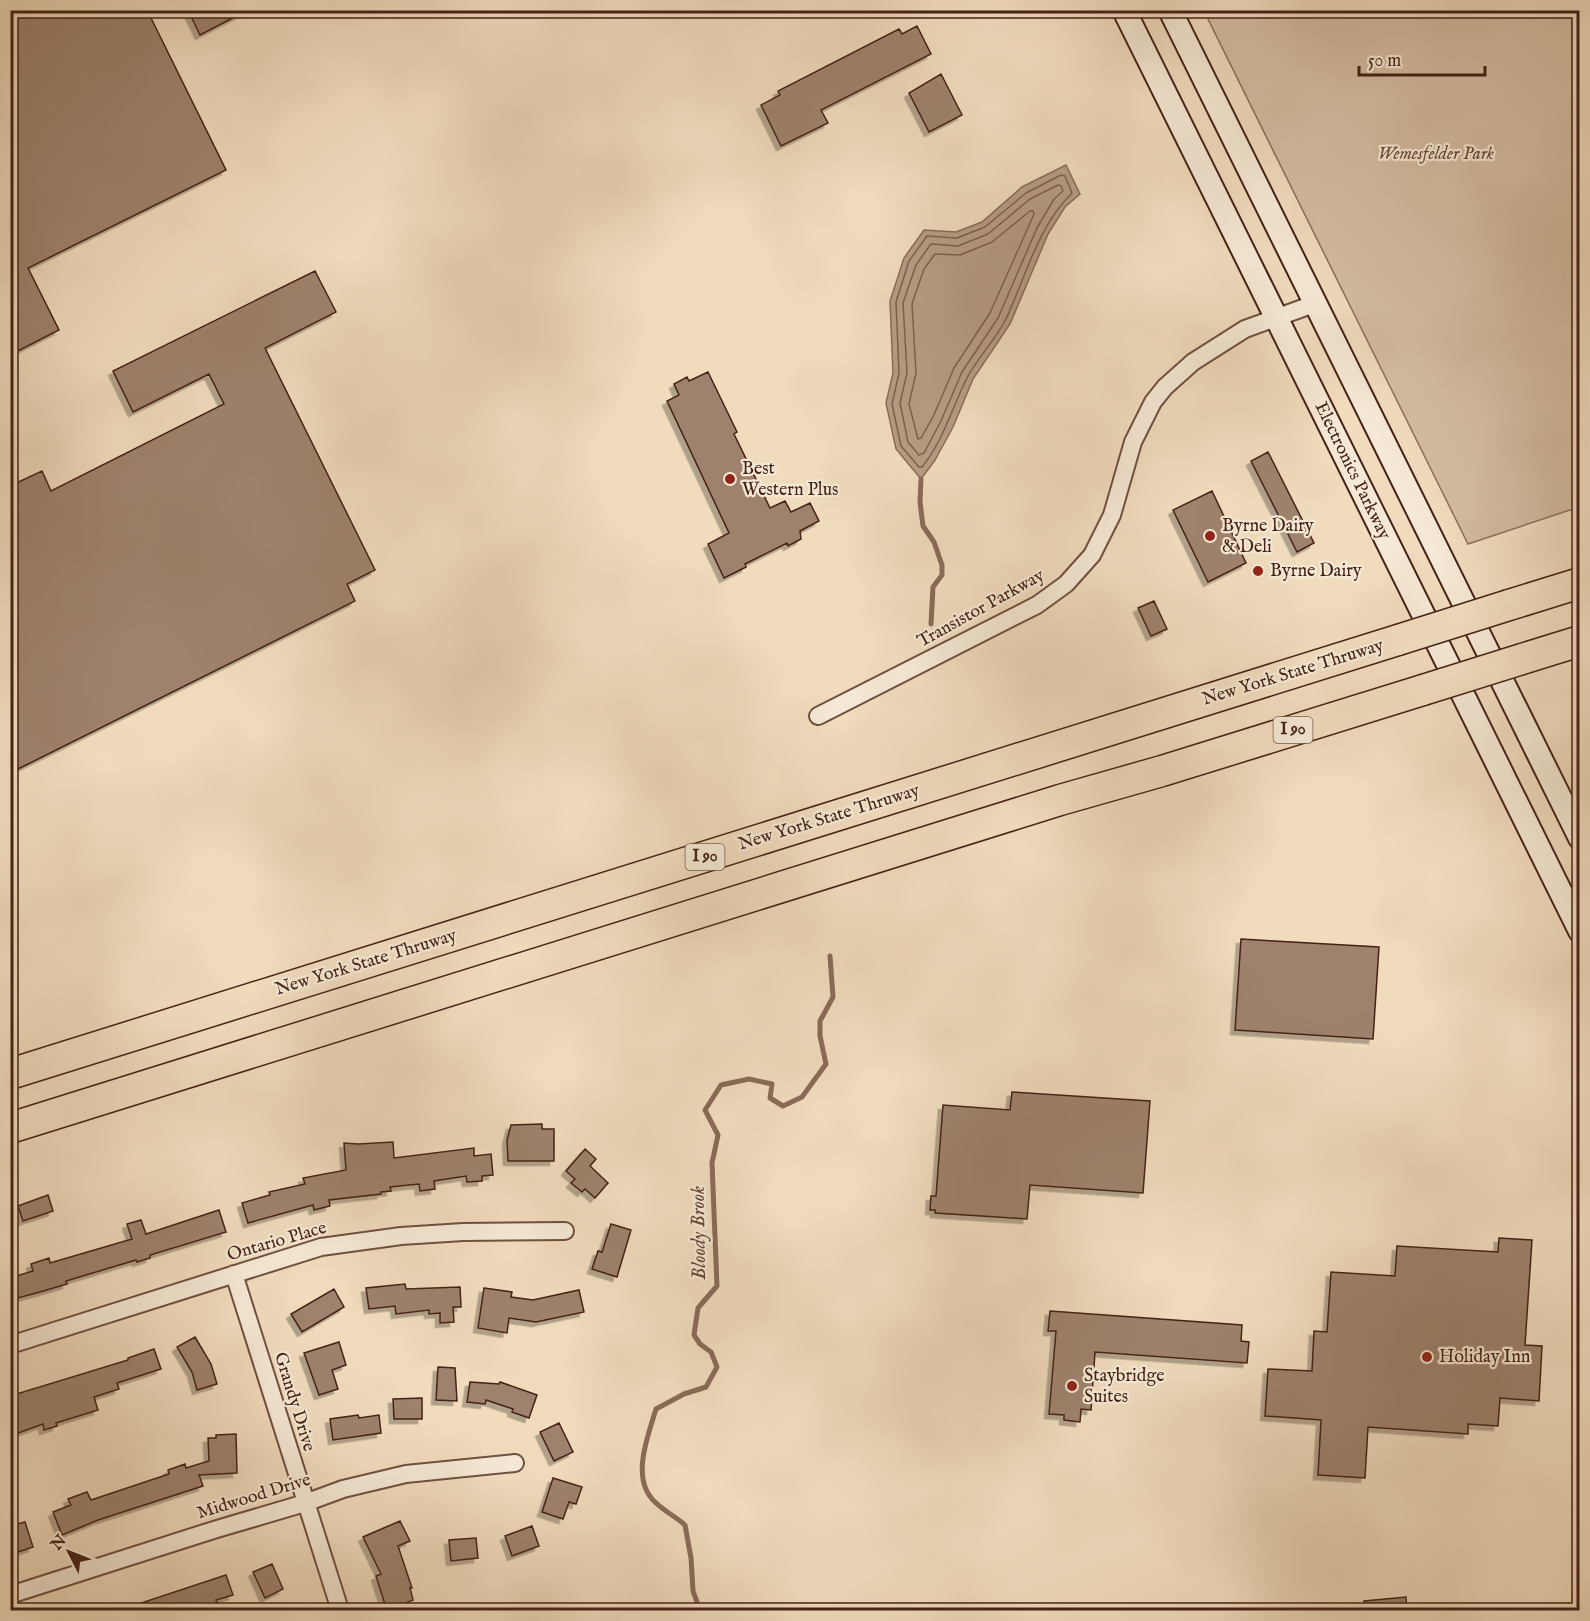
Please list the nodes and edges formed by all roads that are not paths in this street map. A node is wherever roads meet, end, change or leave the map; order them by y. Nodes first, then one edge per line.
1 (1124, 10) edge
2 (1170, 10) edge
3 (1314, 304) junction
4 (1276, 317) junction
5 (1580, 583) edge
6 (1580, 641) edge
7 (818, 716) dead end
8 (1521, 811) junction
9 (1580, 838) edge
10 (1580, 900) edge
11 (1580, 931) edge
12 (10, 1074) edge
13 (10, 1128) edge
14 (565, 1231) dead end
15 (234, 1274) junction
16 (10, 1345) edge
17 (515, 1463) dead end
18 (305, 1503) junction
19 (10, 1595) edge
20 (340, 1611) edge

1 - 4 main road, Electronics Parkway
2 - 3 main road
3 - 4 street, Transistor Parkway
3 - 9 main road
4 - 7 street, Transistor Parkway
4 - 8 main road, Electronics Parkway
5 - 12 highway, New York State Thruway / I 90, bridge
6 - 13 highway, I 90, bridge
8 - 10 main road
8 - 11 main road, Electronics Parkway
14 - 15 street, Ontario Place
15 - 16 street, Ontario Place
15 - 18 street, Grandy Drive
17 - 18 street, Midwood Drive
18 - 19 street, Midwood Drive
18 - 20 street, Grandy Drive

